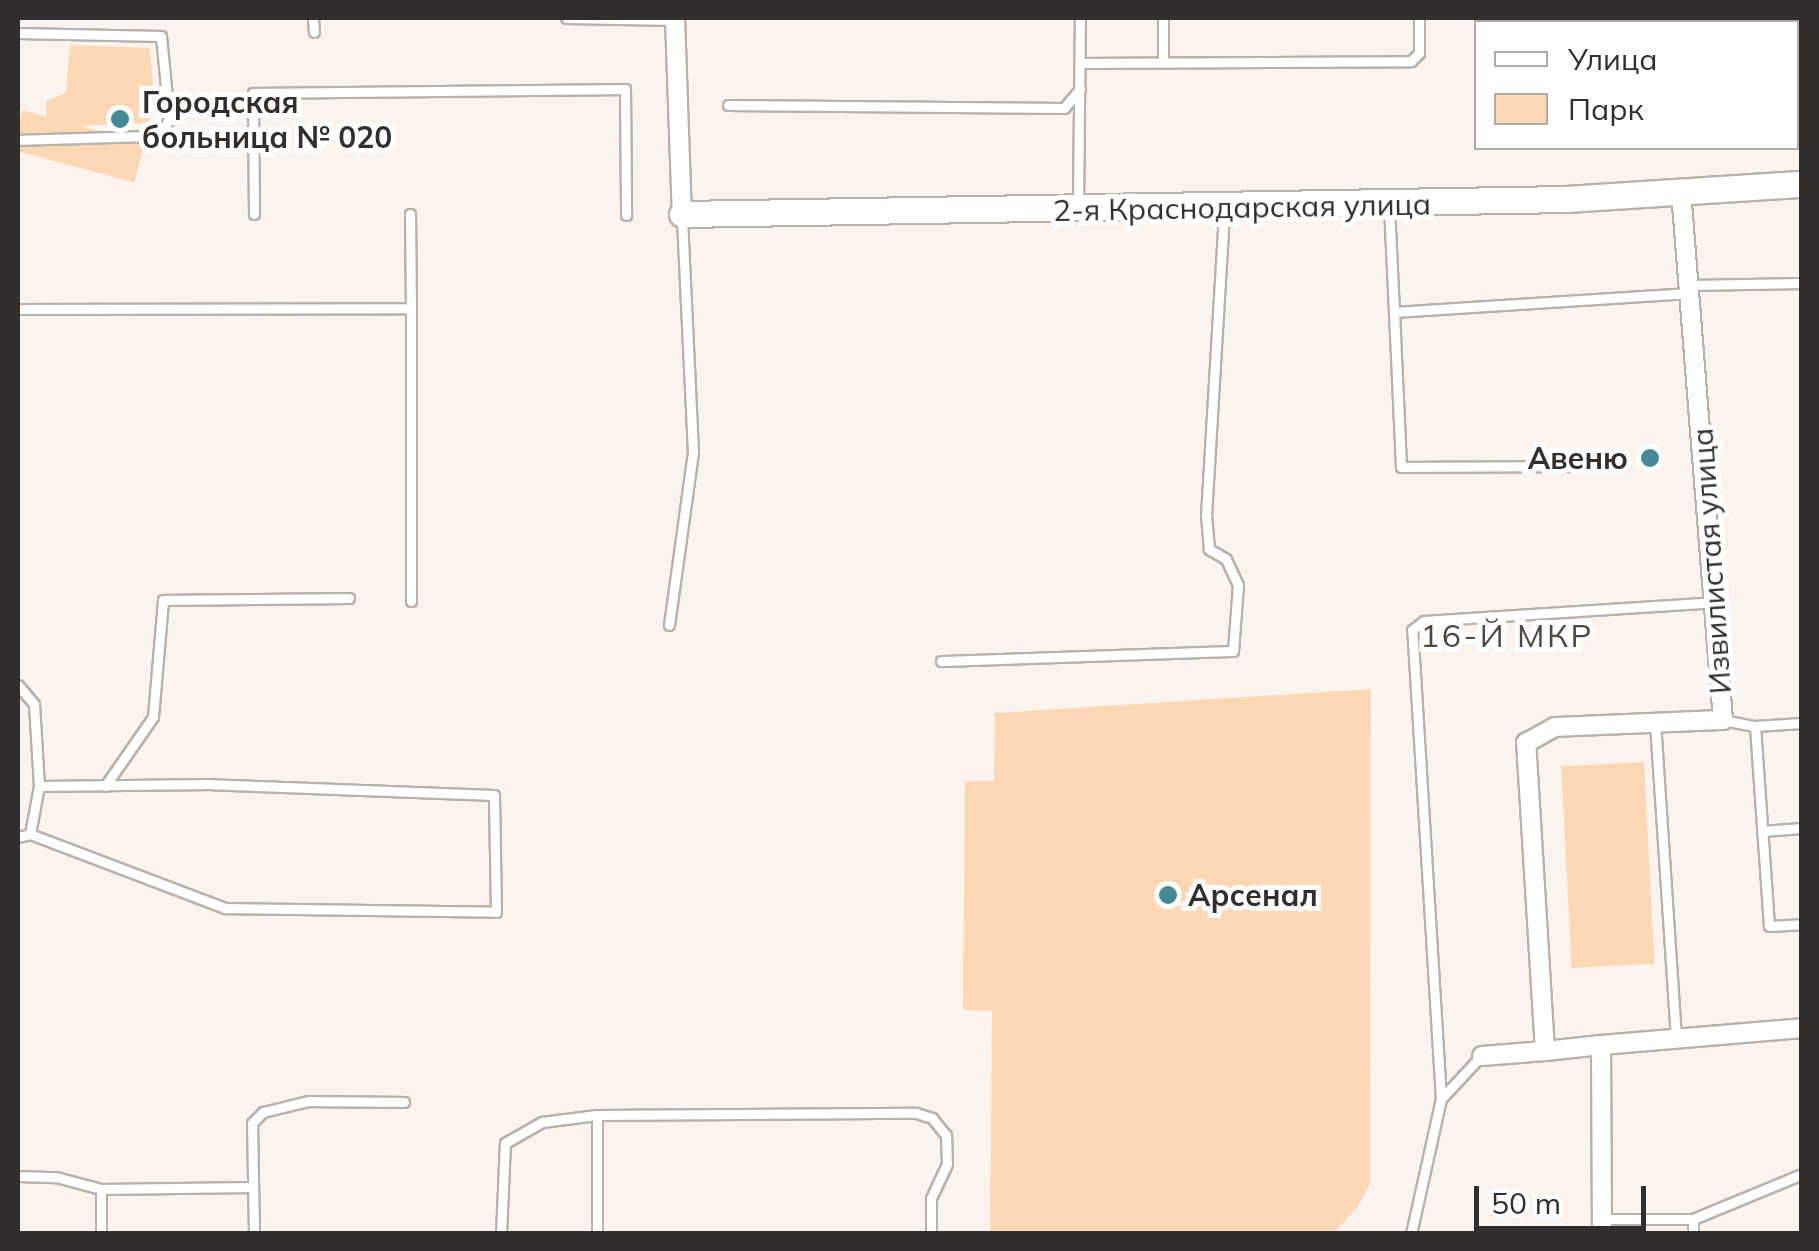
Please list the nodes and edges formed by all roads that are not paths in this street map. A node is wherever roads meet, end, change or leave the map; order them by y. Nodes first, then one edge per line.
1 (313, 18) edge
2 (566, 18) edge
3 (1080, 18) edge
4 (1163, 18) edge
5 (1419, 18) edge
6 (675, 19) edge
7 (314, 32) dead end
8 (18, 33) edge
9 (1080, 62) junction
10 (1163, 62) junction
11 (1080, 88) junction
12 (728, 106) dead end
13 (18, 140) edge
14 (1802, 184) edge
15 (1681, 192) junction
16 (1389, 203) junction
17 (1224, 207) junction
18 (1078, 211) junction
19 (254, 214) dead end
20 (410, 214) dead end
21 (682, 214) junction
22 (626, 215) dead end
23 (1802, 283) edge
24 (1689, 289) junction
25 (410, 308) junction
26 (18, 309) edge
27 (1394, 312) junction
28 (1621, 466) dead end
29 (348, 598) dead end
30 (411, 601) dead end
31 (1718, 602) junction
32 (669, 625) dead end
33 (942, 661) dead end
34 (18, 685) edge
35 (1723, 720) junction
36 (1655, 722) junction
37 (1802, 723) edge
38 (1755, 726) junction
39 (39, 786) junction
40 (105, 786) junction
41 (1802, 828) edge
42 (1762, 830) junction
43 (30, 834) junction
44 (18, 837) edge
45 (1802, 924) edge
46 (1802, 1028) edge
47 (1676, 1039) junction
48 (1600, 1045) junction
49 (1545, 1050) junction
50 (1482, 1056) joint
51 (1441, 1098) junction
52 (404, 1102) dead end
53 (597, 1115) junction
54 (1802, 1174) edge
55 (18, 1176) edge
56 (253, 1188) junction
57 (101, 1190) junction
58 (1692, 1220) junction
59 (1602, 1226) edge
60 (101, 1234) edge
61 (254, 1234) edge
62 (502, 1234) edge
63 (597, 1234) edge
64 (931, 1234) edge
65 (1410, 1234) edge
66 (1692, 1234) edge

1 - 7 lane
2 - 6 lane
3 - 9 lane
4 - 10 lane
5 - 10 lane
6 - 21 street
8 - 13 lane
9 - 10 lane
9 - 11 lane
11 - 12 lane
11 - 18 lane
14 - 15 street, 2-я Краснодарская улица
15 - 16 street, 2-я Краснодарская улица
15 - 24 street, Извилистая улица
16 - 17 street, 2-я Краснодарская улица
16 - 27 lane
17 - 18 street, 2-я Краснодарская улица
17 - 33 lane
18 - 21 street, 2-я Краснодарская улица
19 - 22 lane
20 - 25 lane
21 - 32 lane
23 - 24 lane
24 - 27 lane
24 - 31 street, Извилистая улица
25 - 26 lane
25 - 30 lane
27 - 28 lane
29 - 40 lane
31 - 35 street, Извилистая улица
31 - 51 lane
34 - 39 lane
35 - 36 street, Извилистая улица
35 - 38 lane
36 - 47 lane
36 - 49 street, Извилистая улица
37 - 38 lane
38 - 42 lane
39 - 40 lane
39 - 43 lane
40 - 43 lane
41 - 42 lane
42 - 45 lane
43 - 44 lane
46 - 47 street
47 - 48 street
48 - 49 street
48 - 59 street
49 - 50 street
50 - 51 lane
51 - 65 lane
52 - 56 lane
53 - 62 lane
53 - 63 lane
53 - 64 lane
54 - 58 lane
55 - 57 lane
56 - 57 lane
56 - 61 lane
57 - 60 lane
58 - 59 lane
58 - 66 lane

